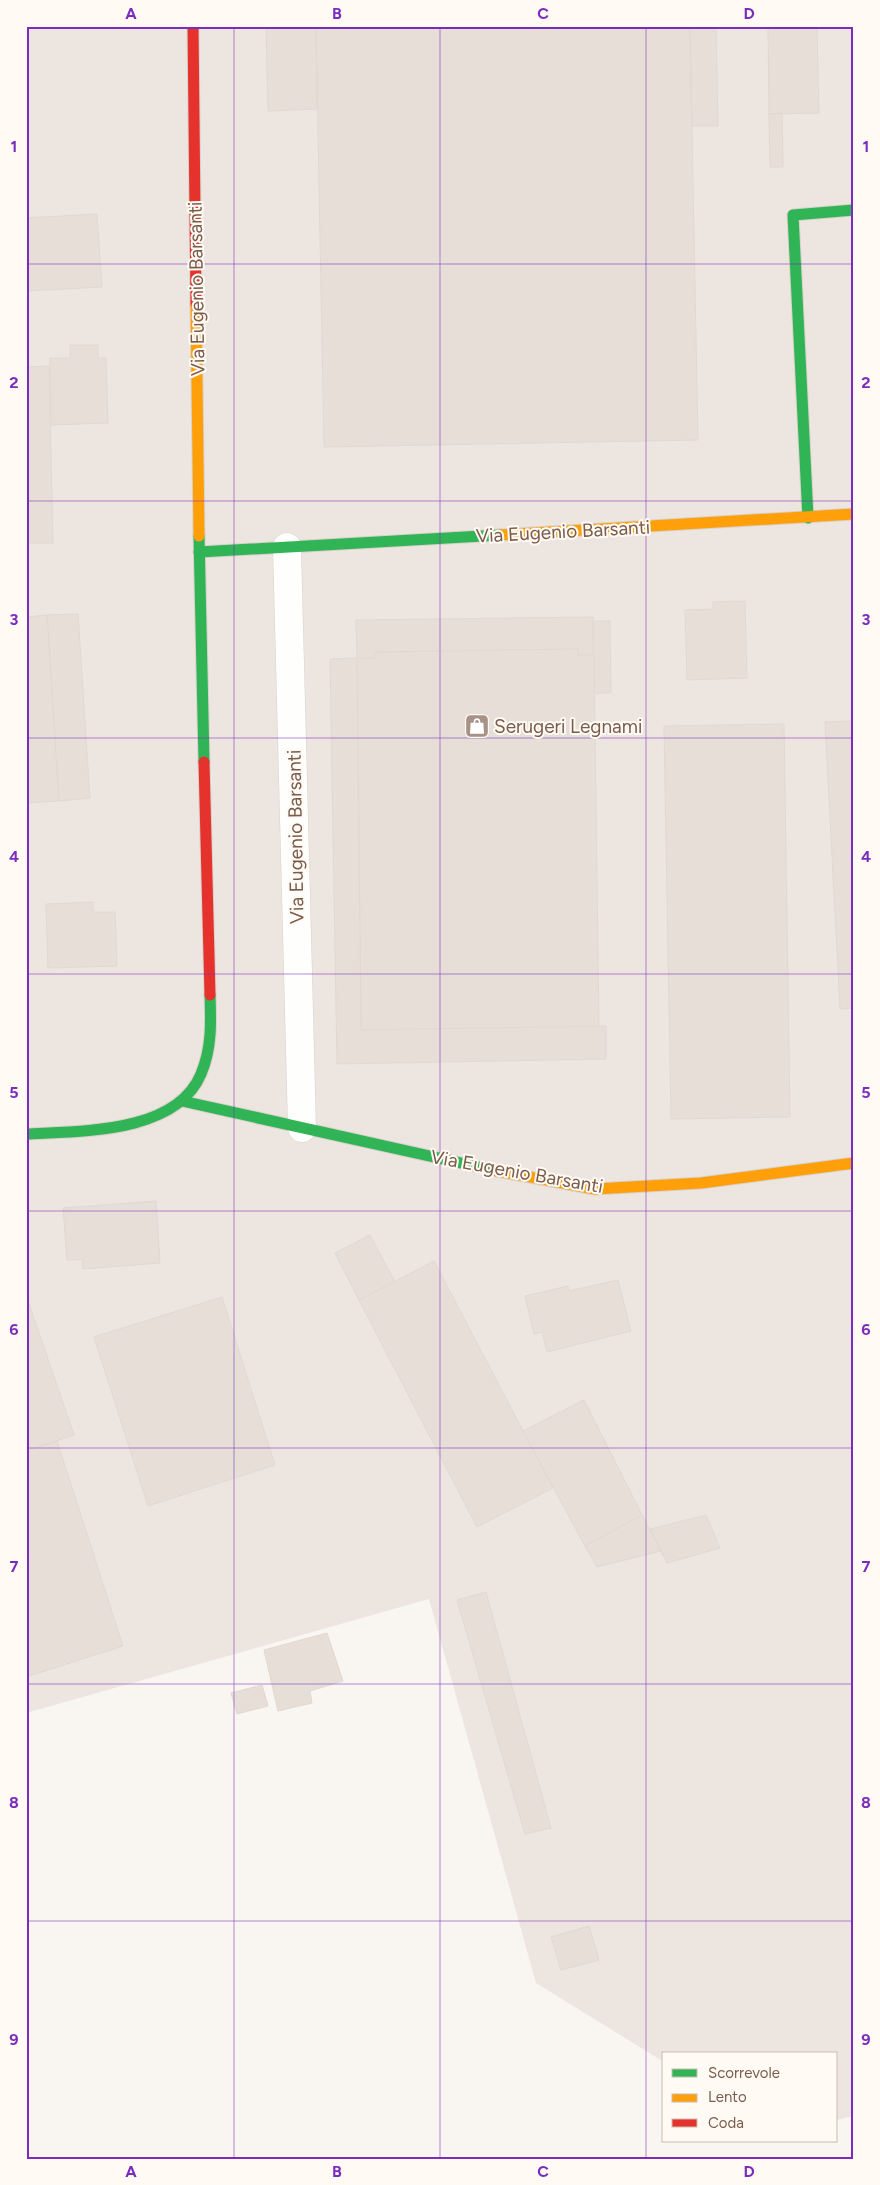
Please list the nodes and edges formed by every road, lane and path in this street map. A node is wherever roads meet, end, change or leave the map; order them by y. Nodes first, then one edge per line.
1 (193, 26) edge
2 (854, 210) edge
3 (854, 514) edge
4 (808, 518) junction
5 (288, 547) junction
6 (199, 552) junction
7 (182, 1101) junction
8 (302, 1128) junction
9 (26, 1134) edge
10 (854, 1162) edge

1 - 6 street, Via Eugenio Barsanti
2 - 4 street
3 - 4 street, Via Eugenio Barsanti
4 - 5 street, Via Eugenio Barsanti
5 - 6 street, Via Eugenio Barsanti
5 - 8 street, Via Eugenio Barsanti
6 - 7 street, Via Eugenio Barsanti
7 - 8 street, Via Eugenio Barsanti
7 - 9 street, Via Eugenio Barsanti
8 - 10 street, Via Eugenio Barsanti

